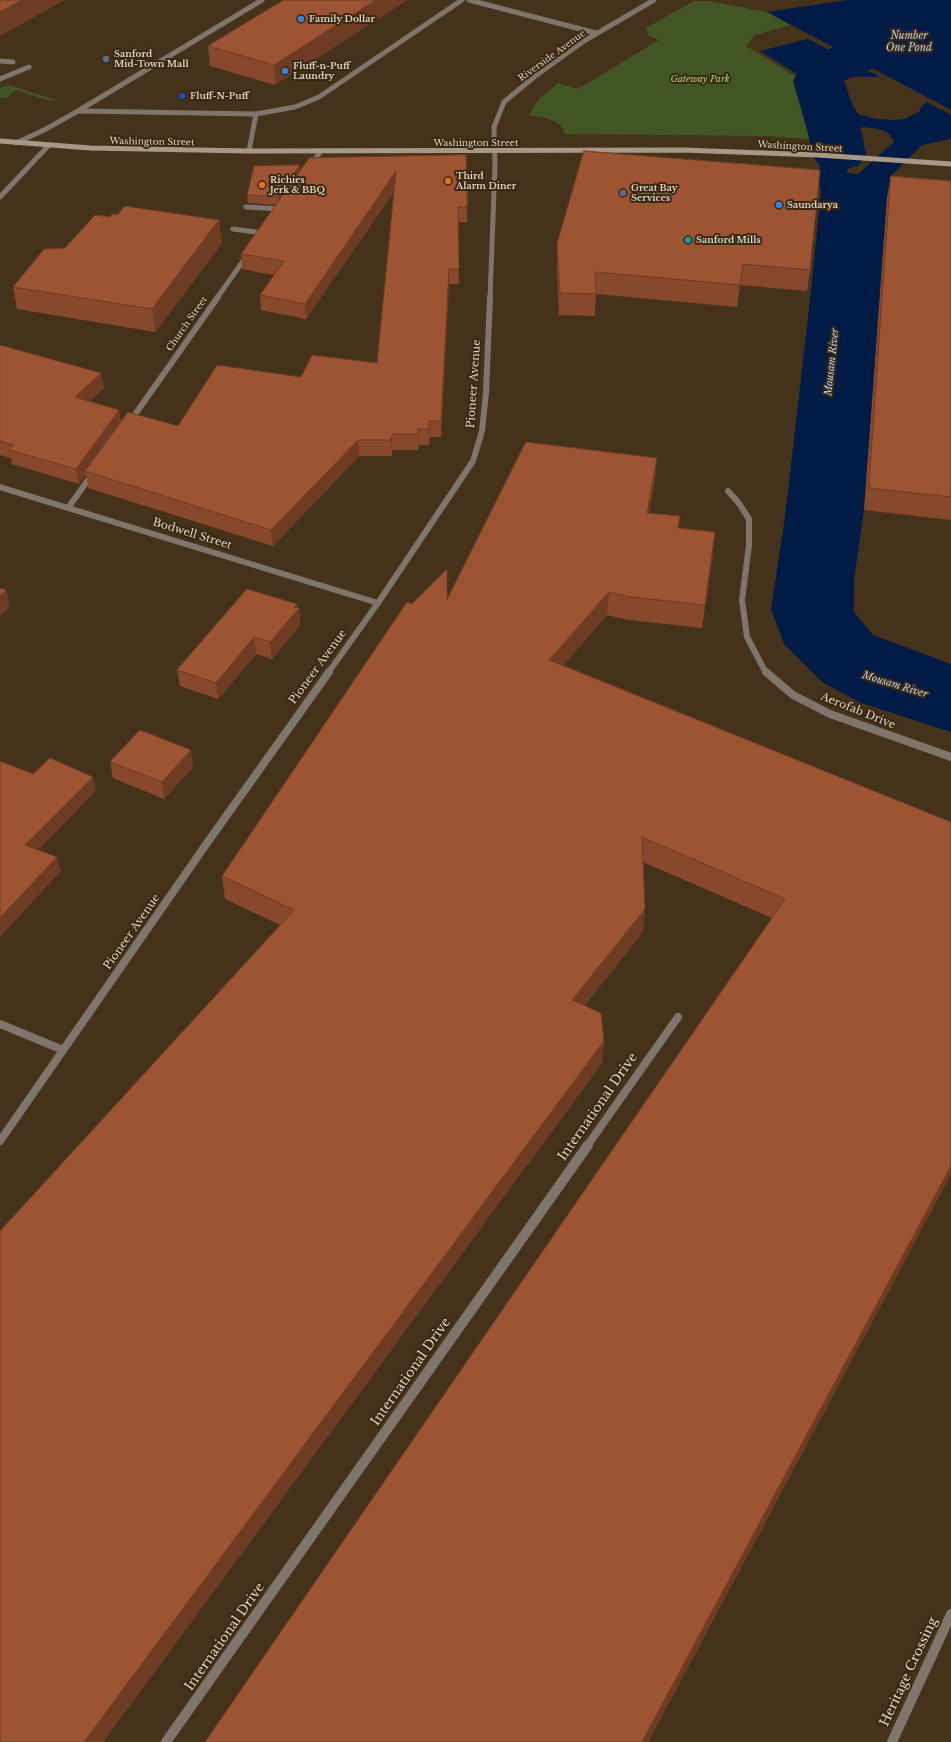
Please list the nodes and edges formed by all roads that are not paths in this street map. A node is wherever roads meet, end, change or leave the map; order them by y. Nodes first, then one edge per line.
1 (262, 0) edge
2 (462, 0) edge
3 (469, 0) edge
4 (654, 0) edge
5 (596, 33) junction
6 (0, 61) edge
7 (13, 62) dead end
8 (29, 67) dead end
9 (0, 79) edge
10 (78, 111) junction
11 (256, 114) junction
12 (0, 141) edge
13 (16, 143) junction
14 (48, 146) junction
15 (249, 151) junction
16 (321, 151) junction
17 (495, 151) junction
18 (951, 164) edge
19 (305, 173) edge
20 (0, 197) edge
21 (284, 203) edge
22 (246, 206) edge
23 (233, 229) dead end
24 (259, 239) edge
25 (250, 251) edge
26 (123, 430) edge
27 (96, 469) edge
28 (0, 487) edge
29 (728, 491) dead end
30 (68, 508) junction
31 (378, 603) junction
32 (951, 757) edge
33 (678, 1017) dead end
34 (0, 1024) edge
35 (63, 1050) junction
36 (0, 1141) edge
37 (951, 1614) edge
38 (166, 1742) edge
39 (892, 1742) edge

1 - 10 street
2 - 11 street
3 - 5 street
4 - 5 street, Riverside Avenue
5 - 17 street, Riverside Avenue
6 - 7 street
8 - 9 street
10 - 11 street
10 - 13 street
11 - 15 street
12 - 13 street, Washington Street
13 - 14 street, Washington Street
14 - 15 street, Washington Street
14 - 20 street
15 - 16 street, Washington Street
16 - 17 street, Washington Street
16 - 19 street
17 - 18 street, Washington Street
17 - 31 street, Pioneer Avenue
21 - 22 street
23 - 24 street
25 - 26 street, Church Street
27 - 30 street
28 - 30 street, Bodwell Street
29 - 32 street, Aerofab Drive
30 - 31 street, Bodwell Street
31 - 35 street, Pioneer Avenue
33 - 38 street, International Drive
34 - 35 street
35 - 36 street, Pioneer Avenue
37 - 39 street, Heritage Crossing

